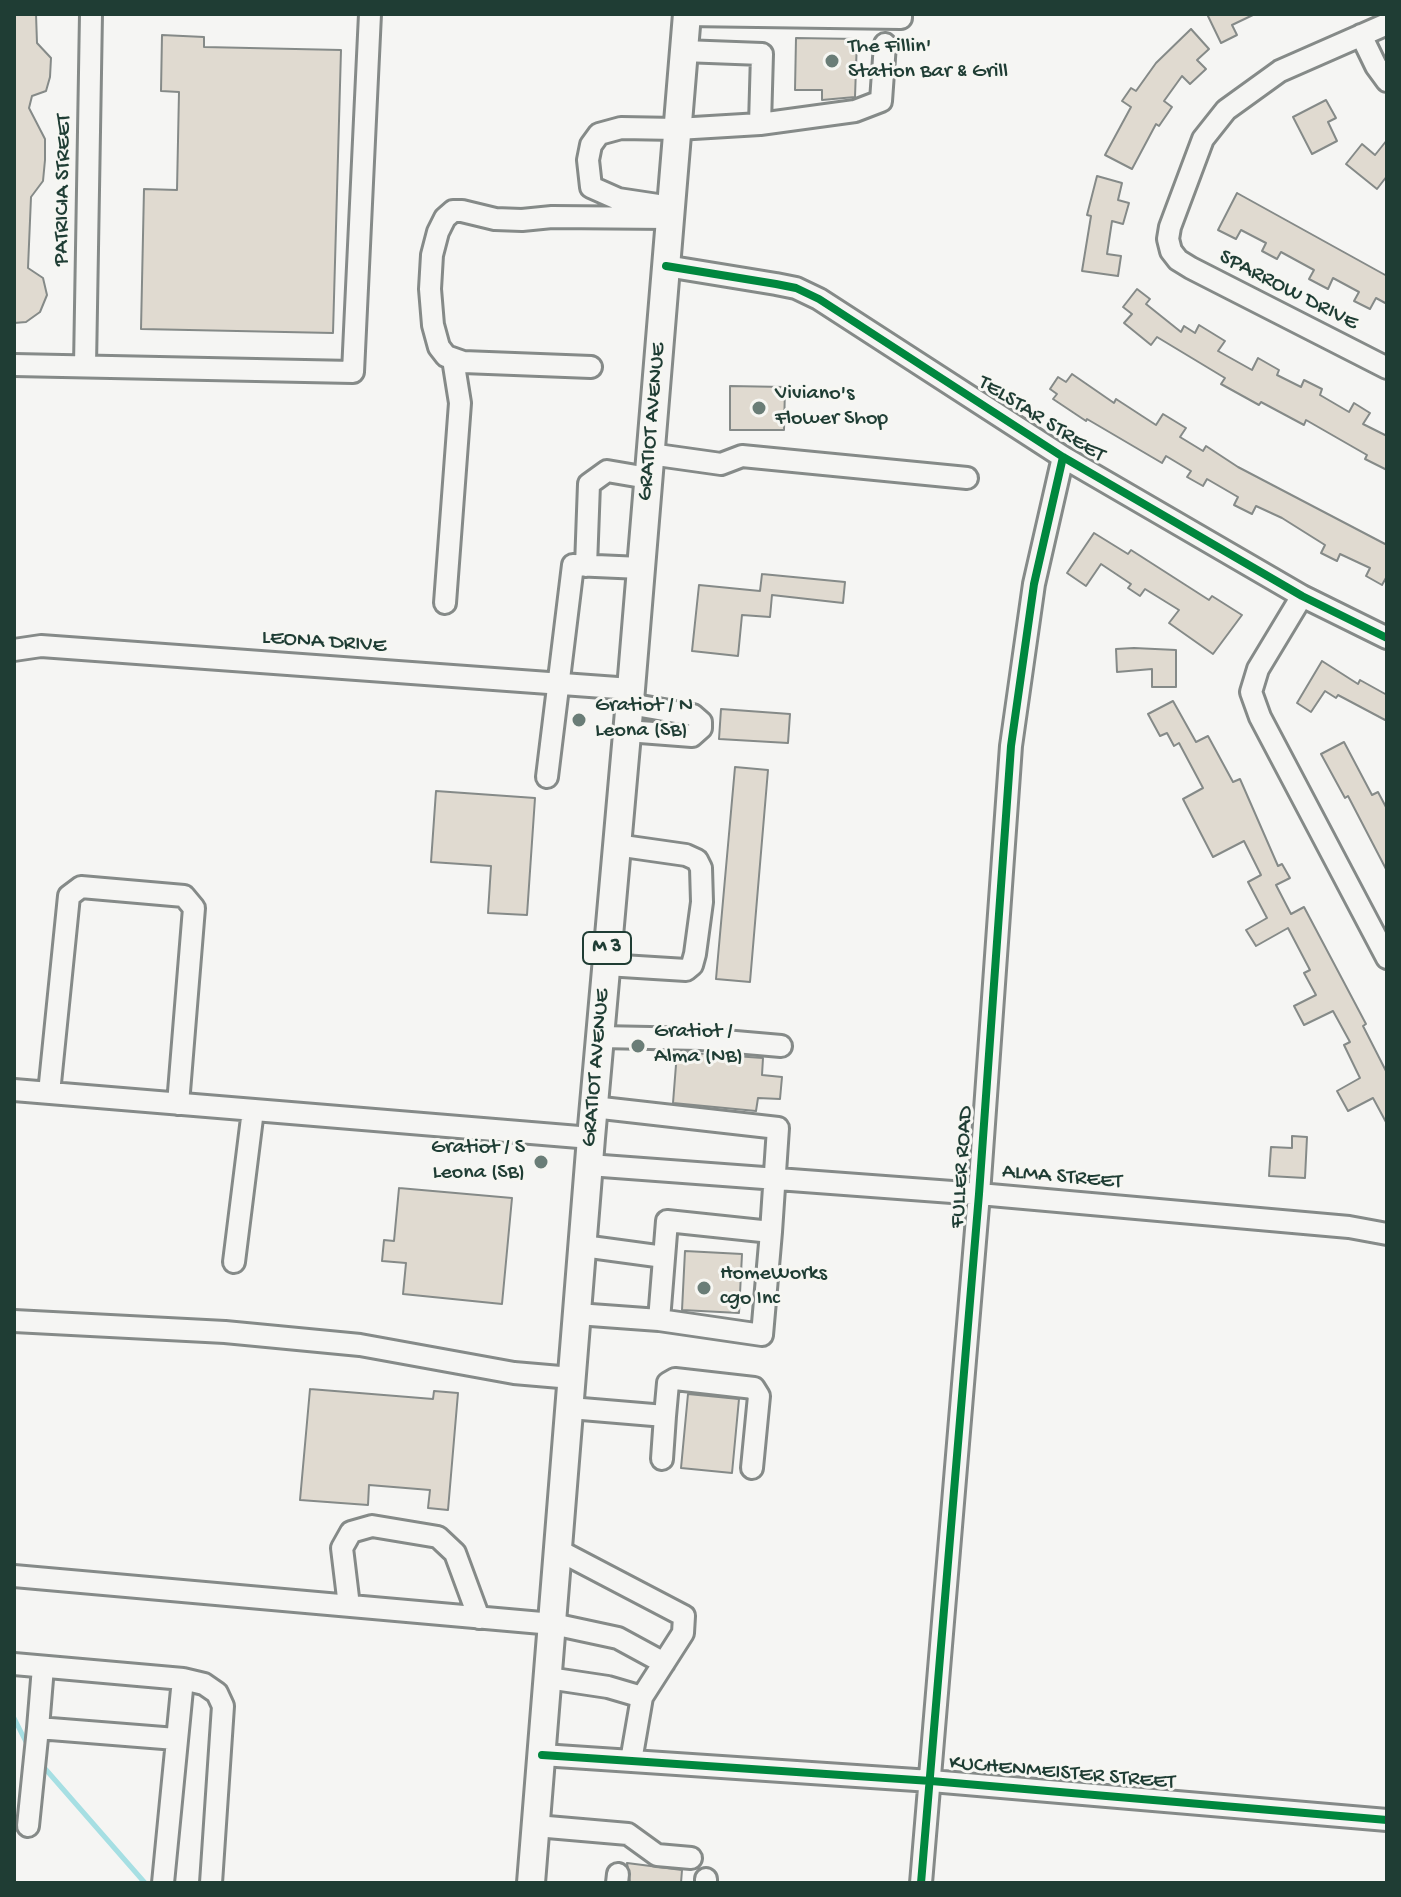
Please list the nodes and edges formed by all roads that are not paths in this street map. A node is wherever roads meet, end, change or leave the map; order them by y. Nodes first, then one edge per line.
1 (91, 14) edge
2 (370, 14) edge
3 (686, 14) edge
4 (901, 14) edge
5 (1387, 24) edge
6 (1361, 35) junction
7 (885, 44) dead end
8 (683, 51) junction
9 (1387, 81) edge
10 (760, 124) junction
11 (677, 129) junction
12 (670, 213) junction
13 (666, 266) junction
14 (453, 359) junction
15 (14, 365) edge
16 (85, 366) junction
17 (591, 367) dead end
18 (1387, 368) edge
19 (1063, 457) junction
20 (649, 466) junction
21 (967, 478) dead end
22 (586, 566) junction
23 (641, 568) junction
24 (1302, 596) junction
25 (445, 603) dead end
26 (1387, 638) edge
27 (14, 650) edge
28 (559, 685) junction
29 (630, 696) junction
30 (627, 731) junction
31 (547, 777) dead end
32 (616, 845) junction
33 (1387, 958) edge
34 (606, 965) junction
35 (599, 1037) junction
36 (781, 1046) dead end
37 (14, 1090) edge
38 (49, 1093) junction
39 (178, 1104) junction
40 (593, 1107) junction
41 (253, 1110) junction
42 (591, 1138) junction
43 (589, 1165) junction
44 (773, 1179) junction
45 (979, 1194) junction
46 (771, 1232) junction
47 (1387, 1234) edge
48 (583, 1246) junction
49 (664, 1257) junction
50 (234, 1262) dead end
51 (577, 1314) junction
52 (659, 1320) junction
53 (14, 1321) edge
54 (572, 1378) junction
55 (570, 1408) junction
56 (665, 1416) junction
57 (662, 1459) dead end
58 (752, 1468) dead end
59 (558, 1550) junction
60 (14, 1576) edge
61 (349, 1606) junction
62 (479, 1618) junction
63 (553, 1624) junction
64 (664, 1663) junction
65 (14, 1664) edge
66 (43, 1667) junction
67 (548, 1678) junction
68 (183, 1679) junction
69 (642, 1697) junction
70 (38, 1728) junction
71 (176, 1739) junction
72 (542, 1755) junction
73 (631, 1761) junction
74 (931, 1781) junction
75 (1387, 1820) edge
76 (28, 1826) dead end
77 (536, 1826) junction
78 (691, 1858) dead end
79 (163, 1883) edge
80 (211, 1883) edge
81 (531, 1883) edge
82 (921, 1883) edge

1 - 16 street, PATRICIA STREET
2 - 16 street
3 - 4 street
3 - 8 main road, GRATIOT AVENUE / M 3
5 - 6 street
6 - 9 street
6 - 18 street, SPARROW DRIVE
7 - 10 street
8 - 10 street
8 - 11 main road, GRATIOT AVENUE / M 3
10 - 11 street
11 - 12 main road, GRATIOT AVENUE / M 3
11 - 12 street
12 - 13 main road, GRATIOT AVENUE / M 3
12 - 14 street
13 - 19 street, TELSTAR STREET
13 - 20 main road, GRATIOT AVENUE / M 3
14 - 17 street
14 - 25 street
15 - 16 street
19 - 24 street, TELSTAR STREET
19 - 45 street, FULLER ROAD
20 - 21 street
20 - 22 street
20 - 23 main road, GRATIOT AVENUE / M 3
22 - 23 street
22 - 28 street
23 - 29 main road, GRATIOT AVENUE / M 3
24 - 26 street, TELSTAR STREET
24 - 33 street
27 - 28 street, LEONA DRIVE
28 - 29 street, LEONA DRIVE
28 - 31 street
29 - 30 main road, GRATIOT AVENUE / M 3
29 - 30 street, LEONA DRIVE
30 - 32 main road, GRATIOT AVENUE / M 3
32 - 34 main road, GRATIOT AVENUE / M 3
32 - 34 street
34 - 35 main road, GRATIOT AVENUE / M 3
35 - 36 street
35 - 40 main road, GRATIOT AVENUE / M 3
37 - 38 street
38 - 39 street
38 - 39 street
39 - 41 street
40 - 42 main road, GRATIOT AVENUE / M 3
40 - 44 street
41 - 42 street
41 - 50 street
42 - 43 main road, GRATIOT AVENUE / M 3
43 - 44 street, ALMA STREET
43 - 48 main road, GRATIOT AVENUE / M 3
44 - 45 street, ALMA STREET
44 - 46 street
45 - 47 street, ALMA STREET
45 - 74 street, FULLER ROAD
46 - 49 street
46 - 52 street
48 - 49 street
48 - 51 main road, GRATIOT AVENUE / M 3
49 - 52 street
51 - 52 street
51 - 54 main road, GRATIOT AVENUE / M 3
53 - 54 street
54 - 55 main road, GRATIOT AVENUE / M 3
55 - 56 street
55 - 59 main road, GRATIOT AVENUE / M 3
56 - 57 street
56 - 58 street
59 - 63 main road, GRATIOT AVENUE / M 3
59 - 64 street
60 - 61 street
61 - 62 street
61 - 62 street
62 - 63 street
63 - 64 street
63 - 67 main road, GRATIOT AVENUE / M 3
64 - 69 street
65 - 66 street
66 - 68 street
66 - 70 street
67 - 69 street
67 - 72 main road, GRATIOT AVENUE / M 3
68 - 71 street
68 - 80 street
69 - 73 street
70 - 71 street
70 - 76 street
71 - 79 street
72 - 73 street, KUCHENMEISTER STREET
72 - 77 main road, GRATIOT AVENUE / M 3
73 - 74 street, KUCHENMEISTER STREET
74 - 75 street, KUCHENMEISTER STREET
74 - 82 street, FULLER ROAD
77 - 78 street
77 - 81 main road, GRATIOT AVENUE / M 3

